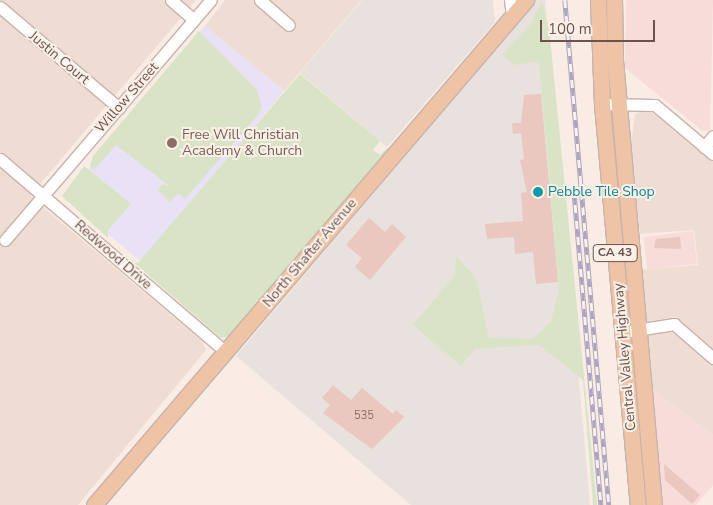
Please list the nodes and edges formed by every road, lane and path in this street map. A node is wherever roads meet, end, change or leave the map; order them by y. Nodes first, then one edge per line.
1 (171, 0) edge
2 (211, 0) edge
3 (260, 0) edge
4 (510, 0) edge
5 (526, 0) edge
6 (598, 0) edge
7 (614, 0) edge
8 (0, 7) edge
9 (512, 16) junction
10 (194, 20) junction
11 (288, 24) dead end
12 (619, 102) junction
13 (602, 104) junction
14 (119, 108) junction
15 (713, 136) edge
16 (709, 150) edge
17 (0, 159) edge
18 (44, 196) junction
19 (5, 240) dead end
20 (639, 331) junction
21 (622, 332) junction
22 (226, 352) junction
23 (713, 358) edge
24 (94, 505) edge
25 (638, 505) edge
26 (654, 505) edge

1 - 10 street
2 - 10 street, Willow Street
3 - 11 street
4 - 9 street
5 - 9 main road, North Shafter Avenue
6 - 13 main road, Central Valley Highway / CA 43
7 - 12 main road, Central Valley Highway / CA 43
8 - 14 street, Justin Court
9 - 22 main road, North Shafter Avenue
10 - 14 street, Willow Street
12 - 13 street
12 - 16 street
12 - 20 main road, Central Valley Highway / CA 43
13 - 21 main road, Central Valley Highway / CA 43
14 - 18 street, Willow Street
15 - 16 street
17 - 18 street, Redwood Drive
18 - 19 street, Willow Street
18 - 22 street, Redwood Drive
20 - 21 street
20 - 23 street
20 - 26 main road, Central Valley Highway / CA 43
21 - 25 main road, Central Valley Highway / CA 43
22 - 24 main road, North Shafter Avenue

